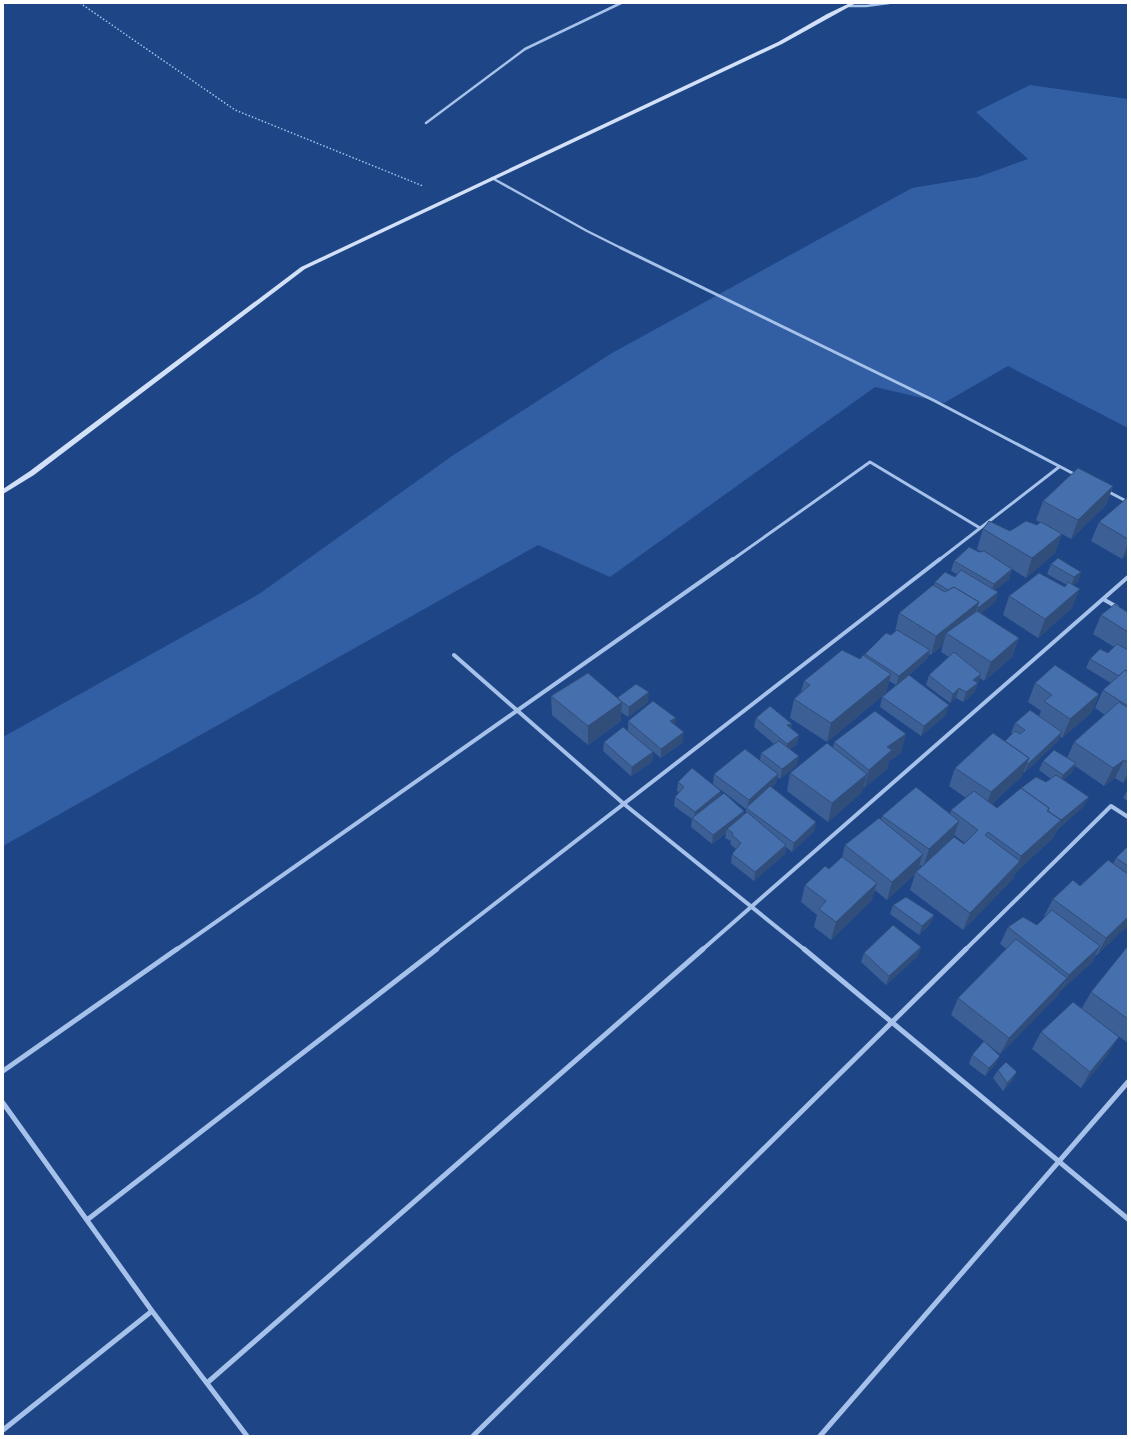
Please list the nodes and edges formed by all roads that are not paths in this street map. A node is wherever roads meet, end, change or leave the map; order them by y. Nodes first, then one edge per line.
1 (621, 3) edge
2 (889, 3) edge
3 (851, 4) edge
4 (426, 123) dead end
5 (492, 178) junction
6 (1059, 466) junction
7 (1079, 477) edge
8 (1100, 488) edge
9 (3, 492) edge
10 (1128, 502) edge
11 (980, 528) junction
12 (1128, 577) edge
13 (1103, 598) junction
14 (1122, 610) edge
15 (454, 655) dead end
16 (517, 712) junction
17 (624, 804) junction
18 (1128, 817) edge
19 (752, 906) junction
20 (891, 1022) junction
21 (3, 1071) edge
22 (1128, 1082) edge
23 (3, 1103) edge
24 (1060, 1161) junction
25 (1128, 1219) edge
26 (87, 1220) junction
27 (152, 1311) junction
28 (207, 1383) junction
29 (3, 1430) edge
30 (247, 1436) edge
31 (473, 1436) edge
32 (820, 1436) edge

1 - 4 street
2 - 3 street
3 - 5 street
5 - 6 street
5 - 9 street
6 - 7 street
6 - 11 street
8 - 10 street
11 - 16 street
11 - 17 street
12 - 13 street
13 - 14 street
13 - 19 street
15 - 16 street
16 - 17 street
16 - 21 street
17 - 19 street
17 - 26 street
18 - 20 street
19 - 20 street
19 - 28 street
20 - 24 street
20 - 31 street
22 - 24 street
23 - 26 street
24 - 25 street
24 - 32 street
26 - 27 street
27 - 28 street
27 - 29 street
28 - 30 street

